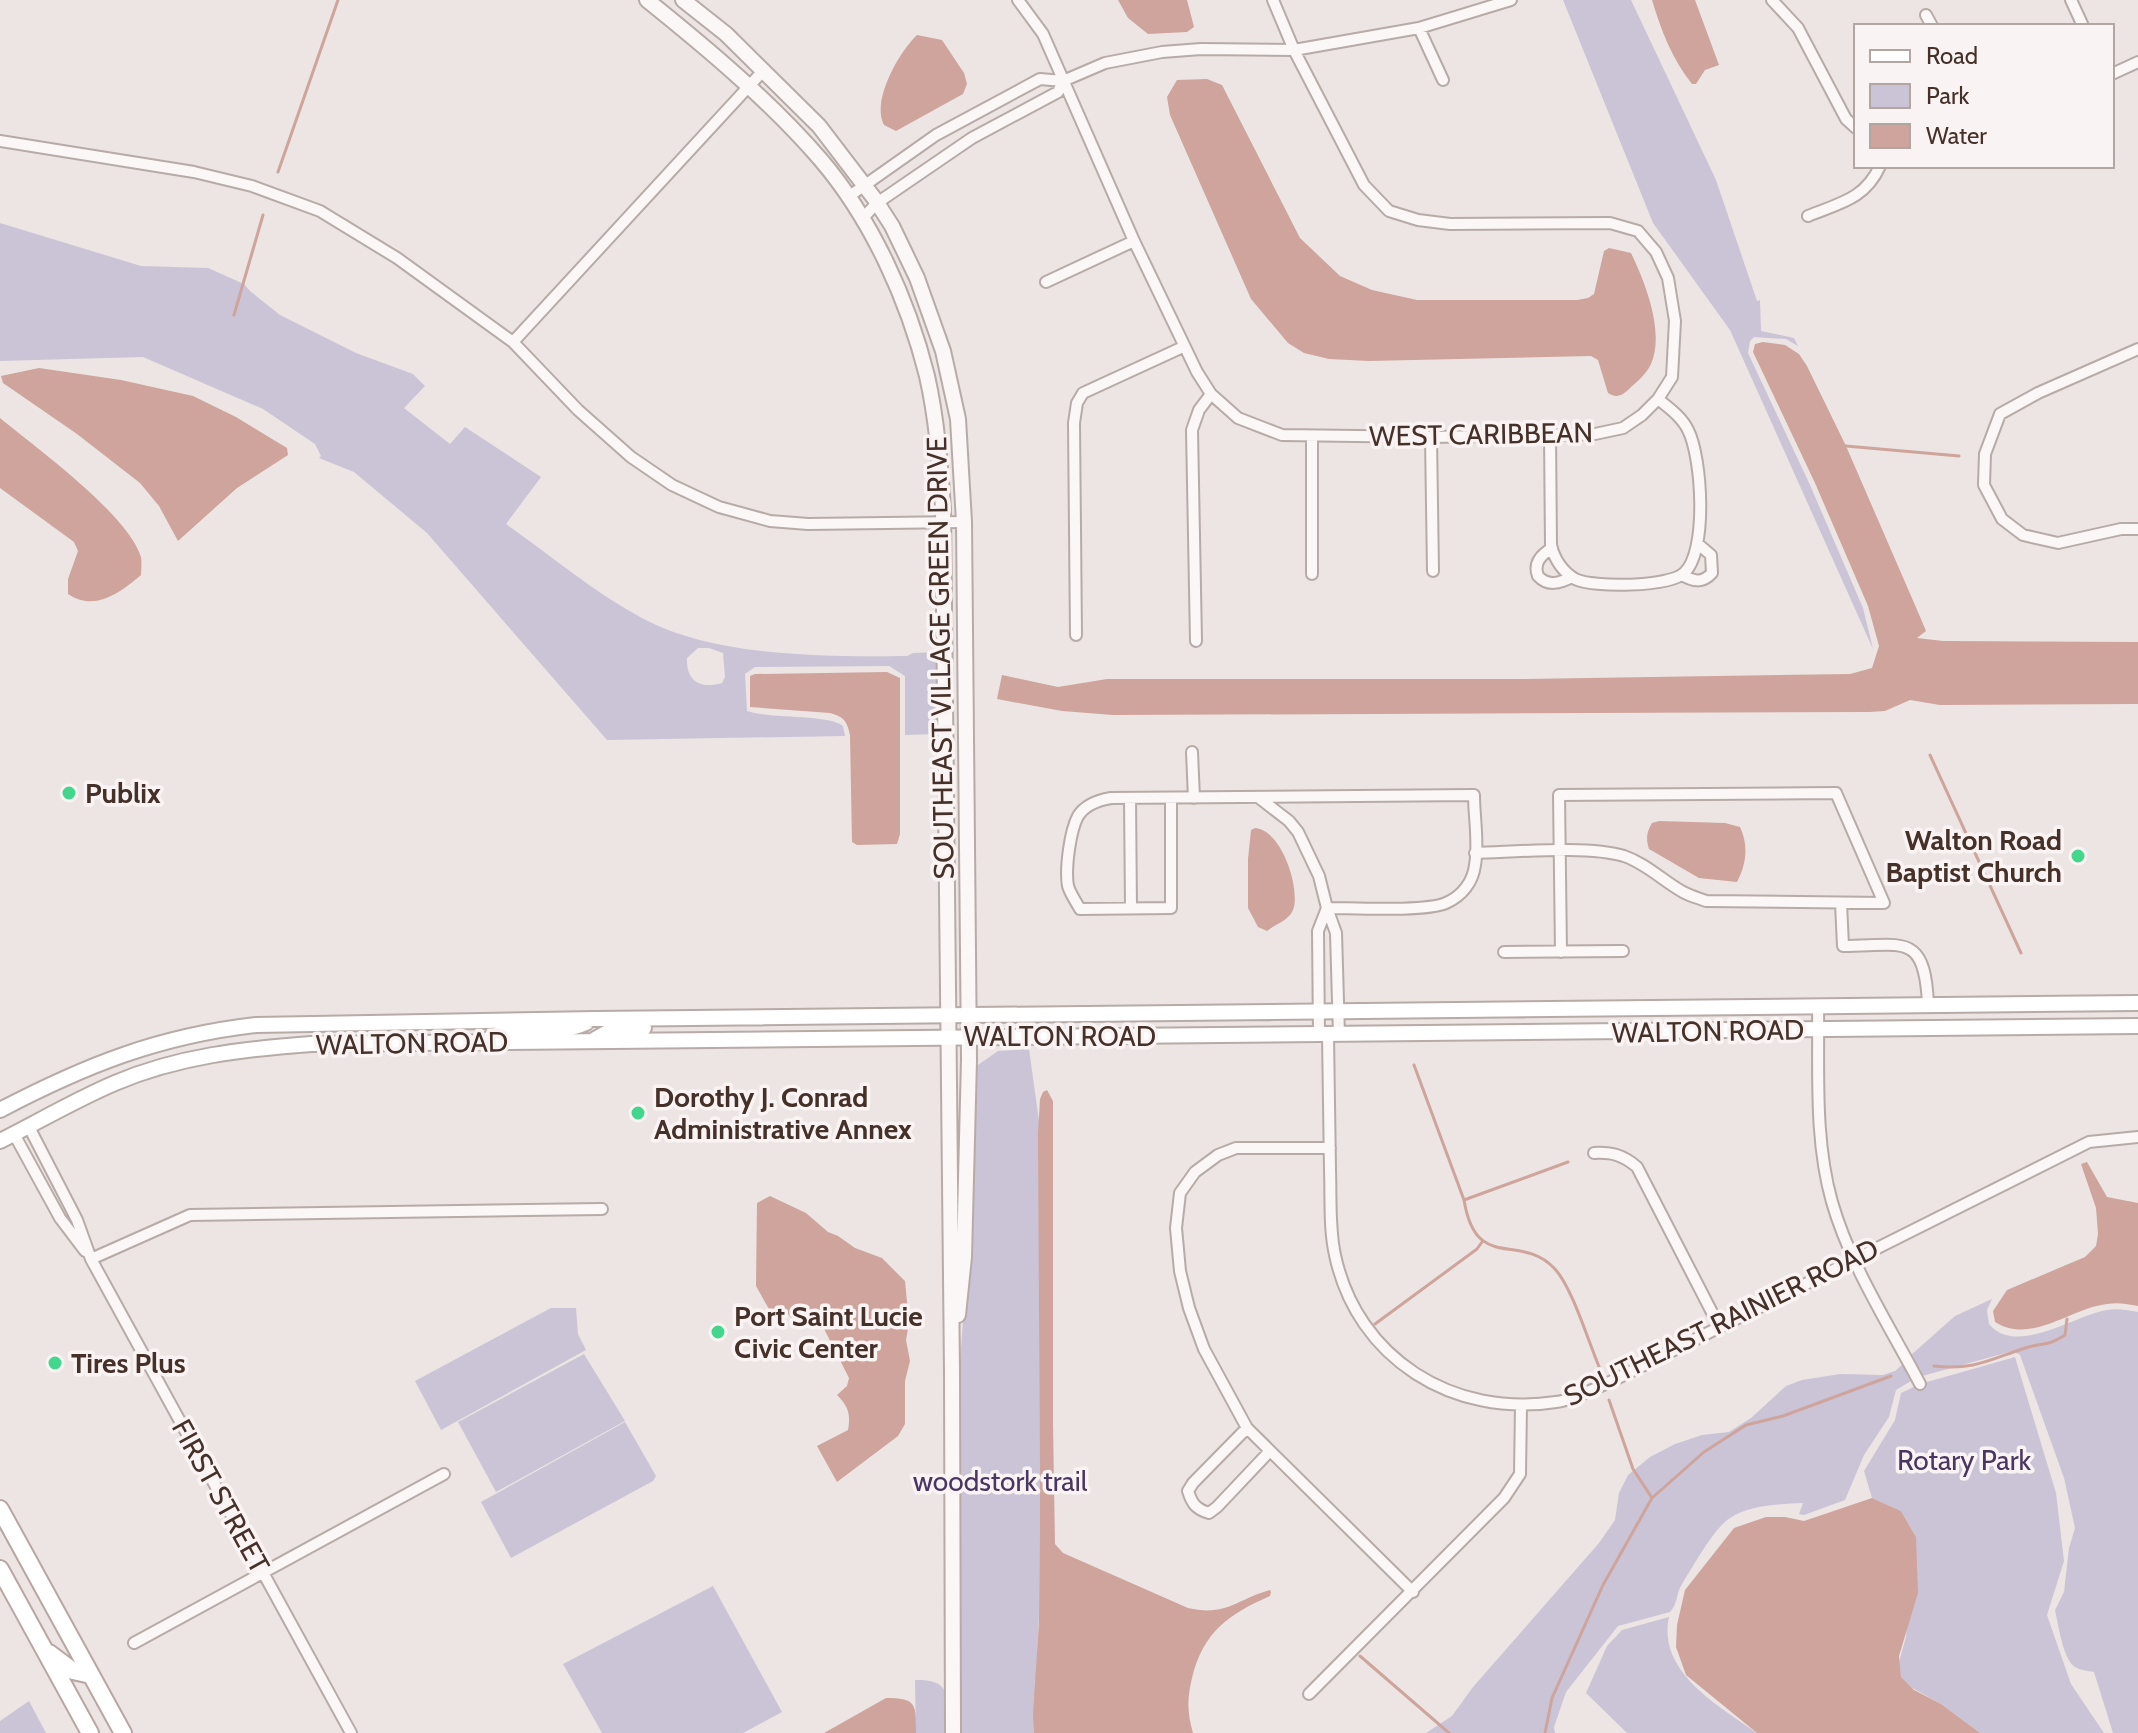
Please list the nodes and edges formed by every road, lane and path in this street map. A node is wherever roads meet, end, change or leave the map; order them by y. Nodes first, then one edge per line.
1 (683, 0) edge
2 (1018, 0) edge
3 (1273, 0) edge
4 (1511, 0) edge
5 (1772, 0) edge
6 (2071, 0) edge
7 (657, 3) edge
8 (2082, 24) edge
9 (1419, 28) junction
10 (1294, 50) junction
11 (2138, 62) edge
12 (762, 72) junction
13 (2114, 73) edge
14 (1443, 80) dead end
15 (1063, 81) junction
16 (748, 88) junction
17 (1854, 126) edge
18 (0, 141) edge
19 (1879, 168) edge
20 (866, 186) junction
21 (848, 197) junction
22 (877, 203) junction
23 (1808, 216) dead end
24 (862, 219) junction
25 (1134, 241) junction
26 (1046, 282) dead end
27 (513, 342) junction
28 (1183, 347) junction
29 (2138, 349) edge
30 (1211, 394) junction
31 (1658, 399) junction
32 (1550, 435) junction
33 (1312, 437) junction
34 (1431, 437) junction
35 (964, 522) junction
36 (943, 523) junction
37 (2138, 529) edge
38 (1698, 544) junction
39 (1552, 548) junction
40 (1433, 571) dead end
41 (1312, 574) dead end
42 (1682, 575) junction
43 (1572, 577) junction
44 (1076, 635) dead end
45 (1196, 641) dead end
46 (1192, 752) dead end
47 (1258, 797) junction
48 (1130, 798) junction
49 (1171, 798) junction
50 (1194, 798) junction
51 (1560, 852) junction
52 (1475, 853) junction
53 (1841, 903) junction
54 (1131, 908) junction
55 (1327, 908) junction
56 (1623, 951) dead end
57 (1504, 952) dead end
58 (1561, 952) junction
59 (2138, 1003) edge
60 (1928, 1005) junction
61 (1818, 1006) junction
62 (1319, 1012) junction
63 (1339, 1012) junction
64 (947, 1015) junction
65 (969, 1015) junction
66 (708, 1018) junction
67 (596, 1019) junction
68 (2138, 1026) edge
69 (1818, 1030) junction
70 (1329, 1035) junction
71 (947, 1037) junction
72 (969, 1037) junction
73 (591, 1041) junction
74 (482, 1042) junction
75 (0, 1110) edge
76 (29, 1127) junction
77 (14, 1134) junction
78 (2138, 1137) edge
79 (0, 1141) edge
80 (1330, 1148) junction
81 (1594, 1153) dead end
82 (602, 1209) dead end
83 (1855, 1258) junction
84 (91, 1259) junction
85 (1719, 1326) junction
86 (952, 1372) junction
87 (1920, 1384) dead end
88 (1521, 1406) junction
89 (1247, 1428) junction
90 (1269, 1452) junction
91 (444, 1474) dead end
92 (0, 1509) edge
93 (0, 1569) edge
94 (264, 1572) junction
95 (1413, 1592) junction
96 (134, 1643) dead end
97 (45, 1650) junction
98 (91, 1675) junction
99 (1309, 1694) dead end
100 (90, 1733) edge
101 (123, 1733) edge
102 (351, 1733) edge
103 (953, 1733) edge

1 - 12 street, SOUTHEAST VILLAGE GREEN DRIVE
2 - 15 street, WEST CARIBBEAN
3 - 10 street, WEST CARIBBEAN
4 - 9 street
5 - 17 street
6 - 8 street
7 - 16 street, SOUTHEAST VILLAGE GREEN DRIVE
9 - 10 street
9 - 14 street
10 - 15 street
10 - 31 street, WEST CARIBBEAN
11 - 13 street
12 - 16 street
12 - 20 street, SOUTHEAST VILLAGE GREEN DRIVE
15 - 20 street
15 - 22 street
15 - 25 street, WEST CARIBBEAN
16 - 21 street, SOUTHEAST VILLAGE GREEN DRIVE
16 - 27 street
18 - 27 street
19 - 23 street
20 - 21 street
20 - 22 street, SOUTHEAST VILLAGE GREEN DRIVE
21 - 24 street, SOUTHEAST VILLAGE GREEN DRIVE
22 - 24 street
22 - 35 street, SOUTHEAST VILLAGE GREEN DRIVE
24 - 36 street, SOUTHEAST VILLAGE GREEN DRIVE
25 - 26 street
25 - 28 street, WEST CARIBBEAN
27 - 36 street
28 - 30 street, WEST CARIBBEAN
28 - 44 street
29 - 37 street
30 - 33 street, WEST CARIBBEAN
30 - 45 street
31 - 32 street, WEST CARIBBEAN
31 - 38 street
32 - 34 street, WEST CARIBBEAN
32 - 39 street
33 - 34 street, WEST CARIBBEAN
33 - 41 street
34 - 40 street
35 - 36 street
35 - 65 street, SOUTHEAST VILLAGE GREEN DRIVE
36 - 64 street, SOUTHEAST VILLAGE GREEN DRIVE
38 - 42 street
38 - 42 street
39 - 43 street
39 - 43 street
42 - 43 street
46 - 50 street
47 - 50 street
47 - 52 street
47 - 55 street
48 - 49 street
48 - 54 street
48 - 54 street
49 - 50 street
49 - 54 street
51 - 52 street
51 - 53 street
51 - 53 street
51 - 58 street
52 - 55 street
53 - 60 street
55 - 62 street
55 - 63 street
56 - 58 street
57 - 58 street
59 - 60 main road, WALTON ROAD
60 - 61 main road, WALTON ROAD
61 - 63 main road, WALTON ROAD
61 - 69 street
62 - 63 main road, WALTON ROAD
62 - 65 main road, WALTON ROAD
62 - 70 street
63 - 70 street
64 - 65 main road, WALTON ROAD
64 - 66 main road, WALTON ROAD
64 - 71 street, SOUTHEAST VILLAGE GREEN DRIVE
65 - 72 street, SOUTHEAST VILLAGE GREEN DRIVE
66 - 67 main road, WALTON ROAD
66 - 73 main road
67 - 74 main road
67 - 75 main road, WALTON ROAD
68 - 69 main road, WALTON ROAD
69 - 70 main road, WALTON ROAD
69 - 83 street
70 - 72 main road, WALTON ROAD
70 - 80 street, SOUTHEAST RAINIER ROAD
71 - 72 main road, WALTON ROAD
71 - 73 main road, WALTON ROAD
71 - 86 street, SOUTHEAST VILLAGE GREEN DRIVE
72 - 86 street, SOUTHEAST VILLAGE GREEN DRIVE
73 - 74 main road, WALTON ROAD
74 - 76 main road, WALTON ROAD
76 - 77 main road, WALTON ROAD
76 - 84 street, FIRST STREET
77 - 79 main road, WALTON ROAD
77 - 84 street, FIRST STREET
78 - 83 street, SOUTHEAST RAINIER ROAD
80 - 88 street, SOUTHEAST RAINIER ROAD
80 - 89 street
81 - 85 street
82 - 84 street
83 - 85 street, SOUTHEAST RAINIER ROAD
83 - 87 street
84 - 94 street, FIRST STREET
85 - 88 street, SOUTHEAST RAINIER ROAD
86 - 103 street, SOUTHEAST VILLAGE GREEN DRIVE
88 - 95 street
89 - 90 street
89 - 90 street
90 - 95 street
91 - 94 street
92 - 98 main road
93 - 97 main road
94 - 96 street
94 - 102 street, FIRST STREET
95 - 99 street
97 - 98 main road
97 - 100 main road
98 - 101 main road

